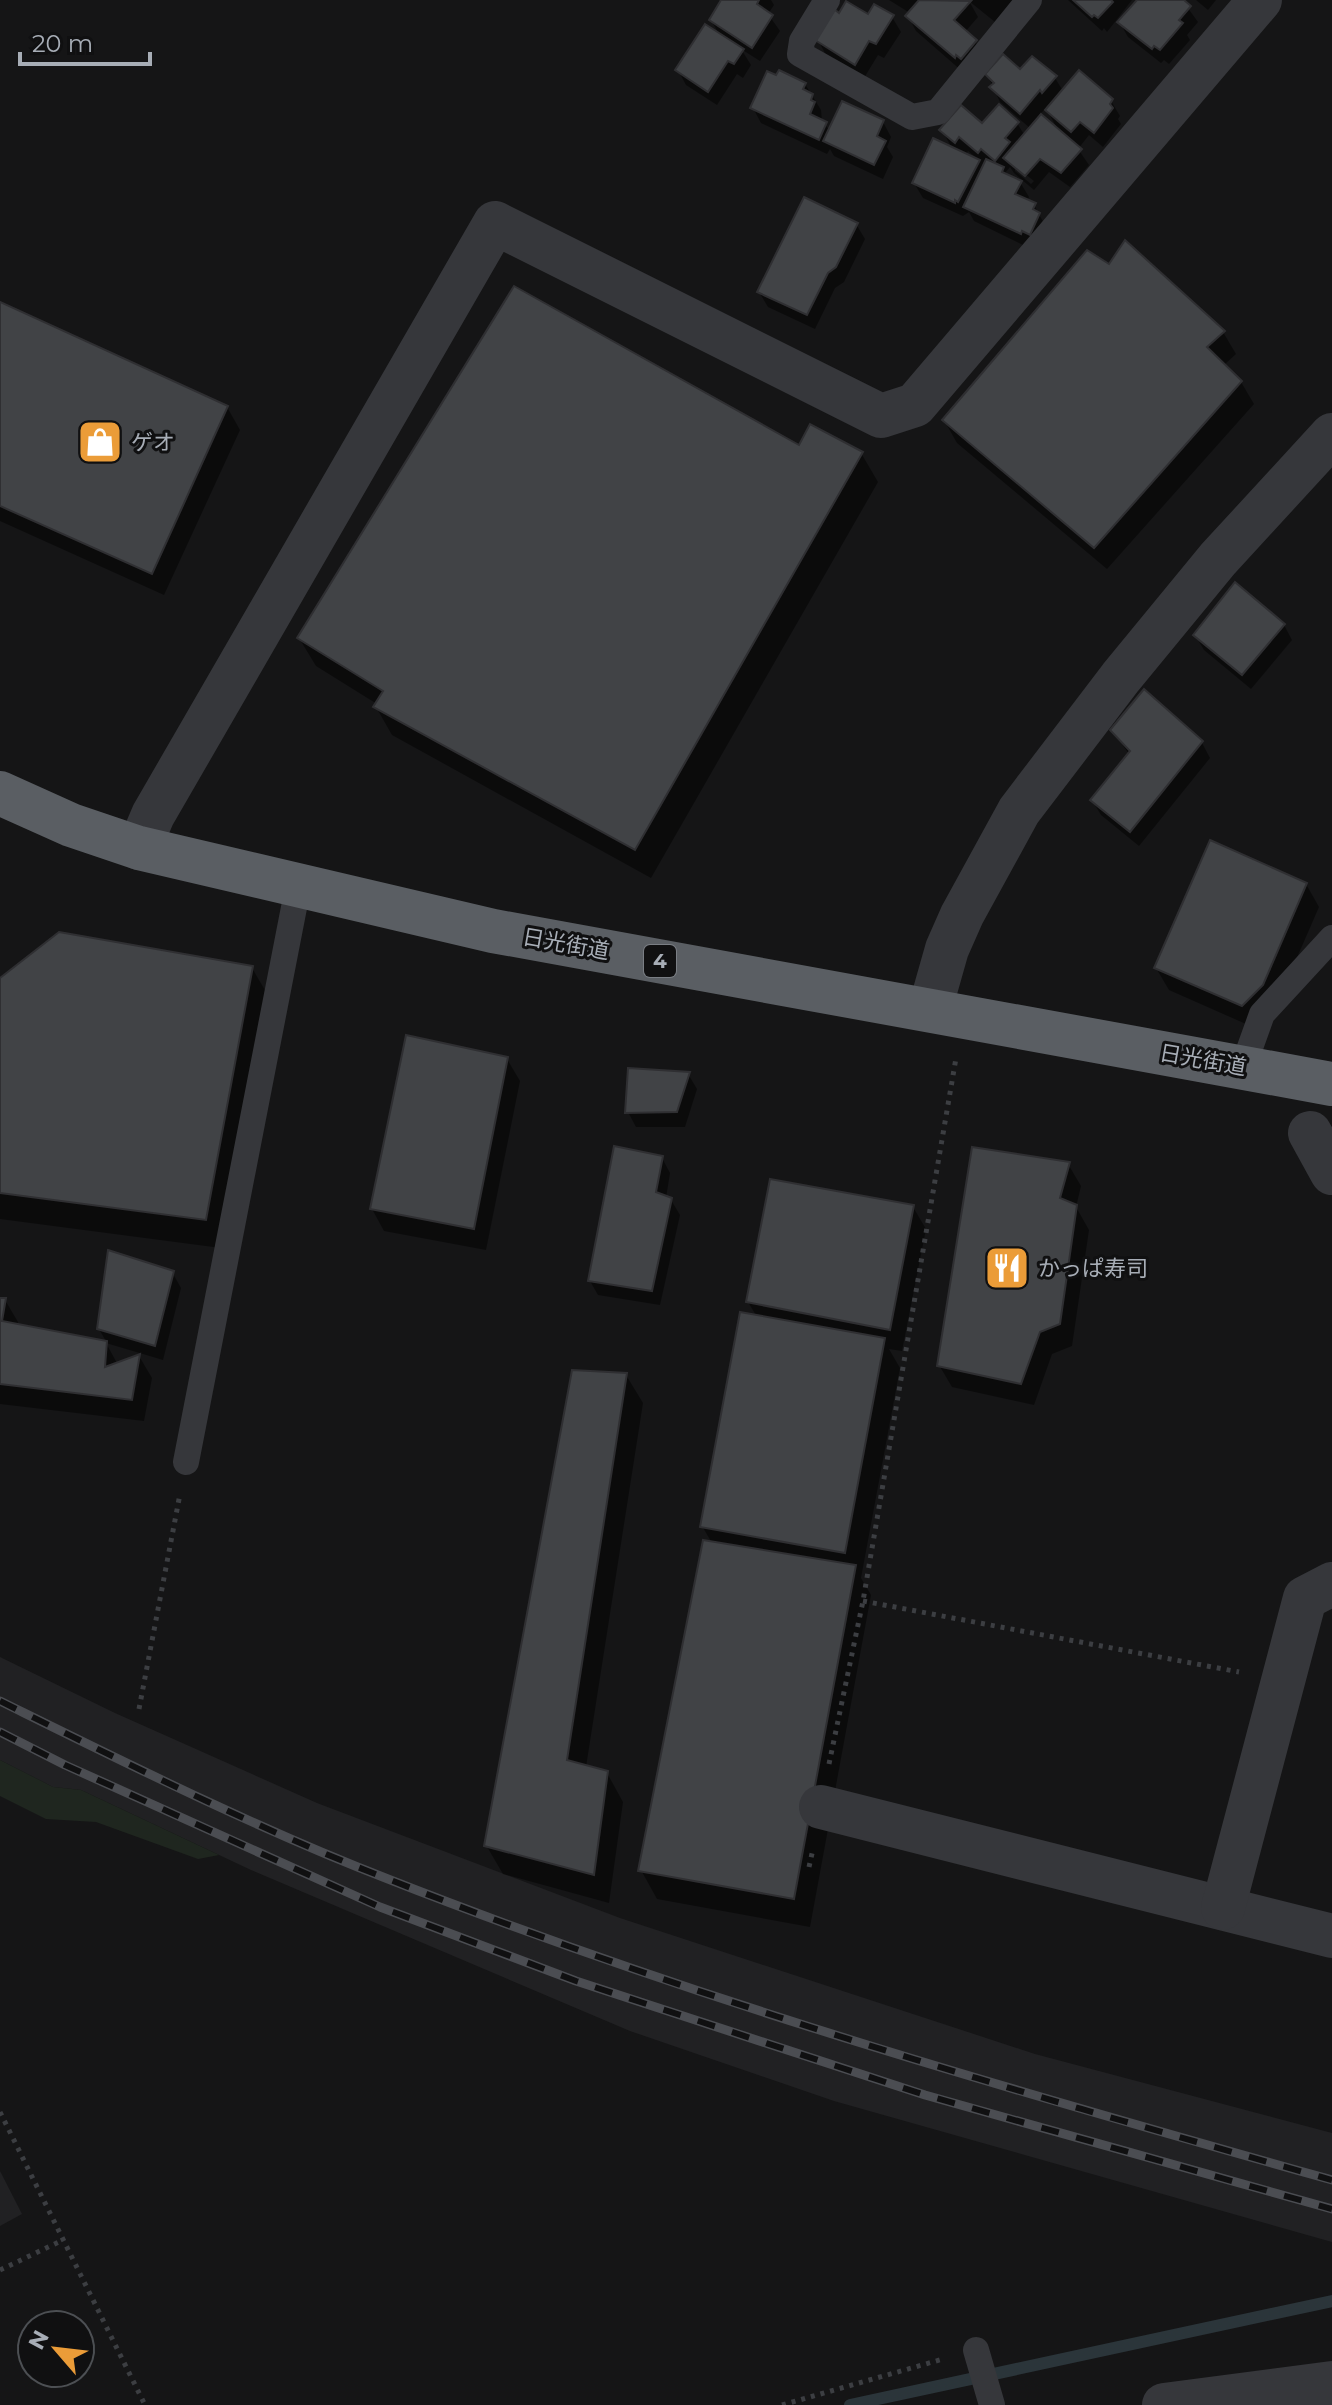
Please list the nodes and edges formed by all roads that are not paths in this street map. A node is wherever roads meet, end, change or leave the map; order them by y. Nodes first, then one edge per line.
1 (827, 0) edge
2 (1029, 0) edge
3 (1260, 0) edge
4 (1332, 435) edge
5 (0, 793) edge
6 (139, 848) junction
7 (298, 887) junction
8 (1332, 938) edge
9 (947, 1013) junction
10 (1243, 1067) junction
11 (1332, 1084) edge
12 (1310, 1133) dead end
13 (1332, 1173) edge
14 (186, 1462) road end
15 (1332, 1584) edge
16 (821, 1807) road end
17 (1223, 1908) junction
18 (1332, 1936) edge
19 (978, 2356) road end
20 (1332, 2383) edge
21 (989, 2397) edge
22 (1164, 2405) edge

1 - 2 lane
3 - 6 street
4 - 9 street
5 - 6 highway, 日光街道 / 4
6 - 7 highway, 日光街道 / 4
7 - 9 highway, 日光街道 / 4
7 - 14 lane
8 - 10 lane
9 - 10 highway, 日光街道 / 4
10 - 11 highway, 日光街道 / 4
12 - 13 street
15 - 17 street
16 - 17 street
17 - 18 street
19 - 21 lane
20 - 22 street

